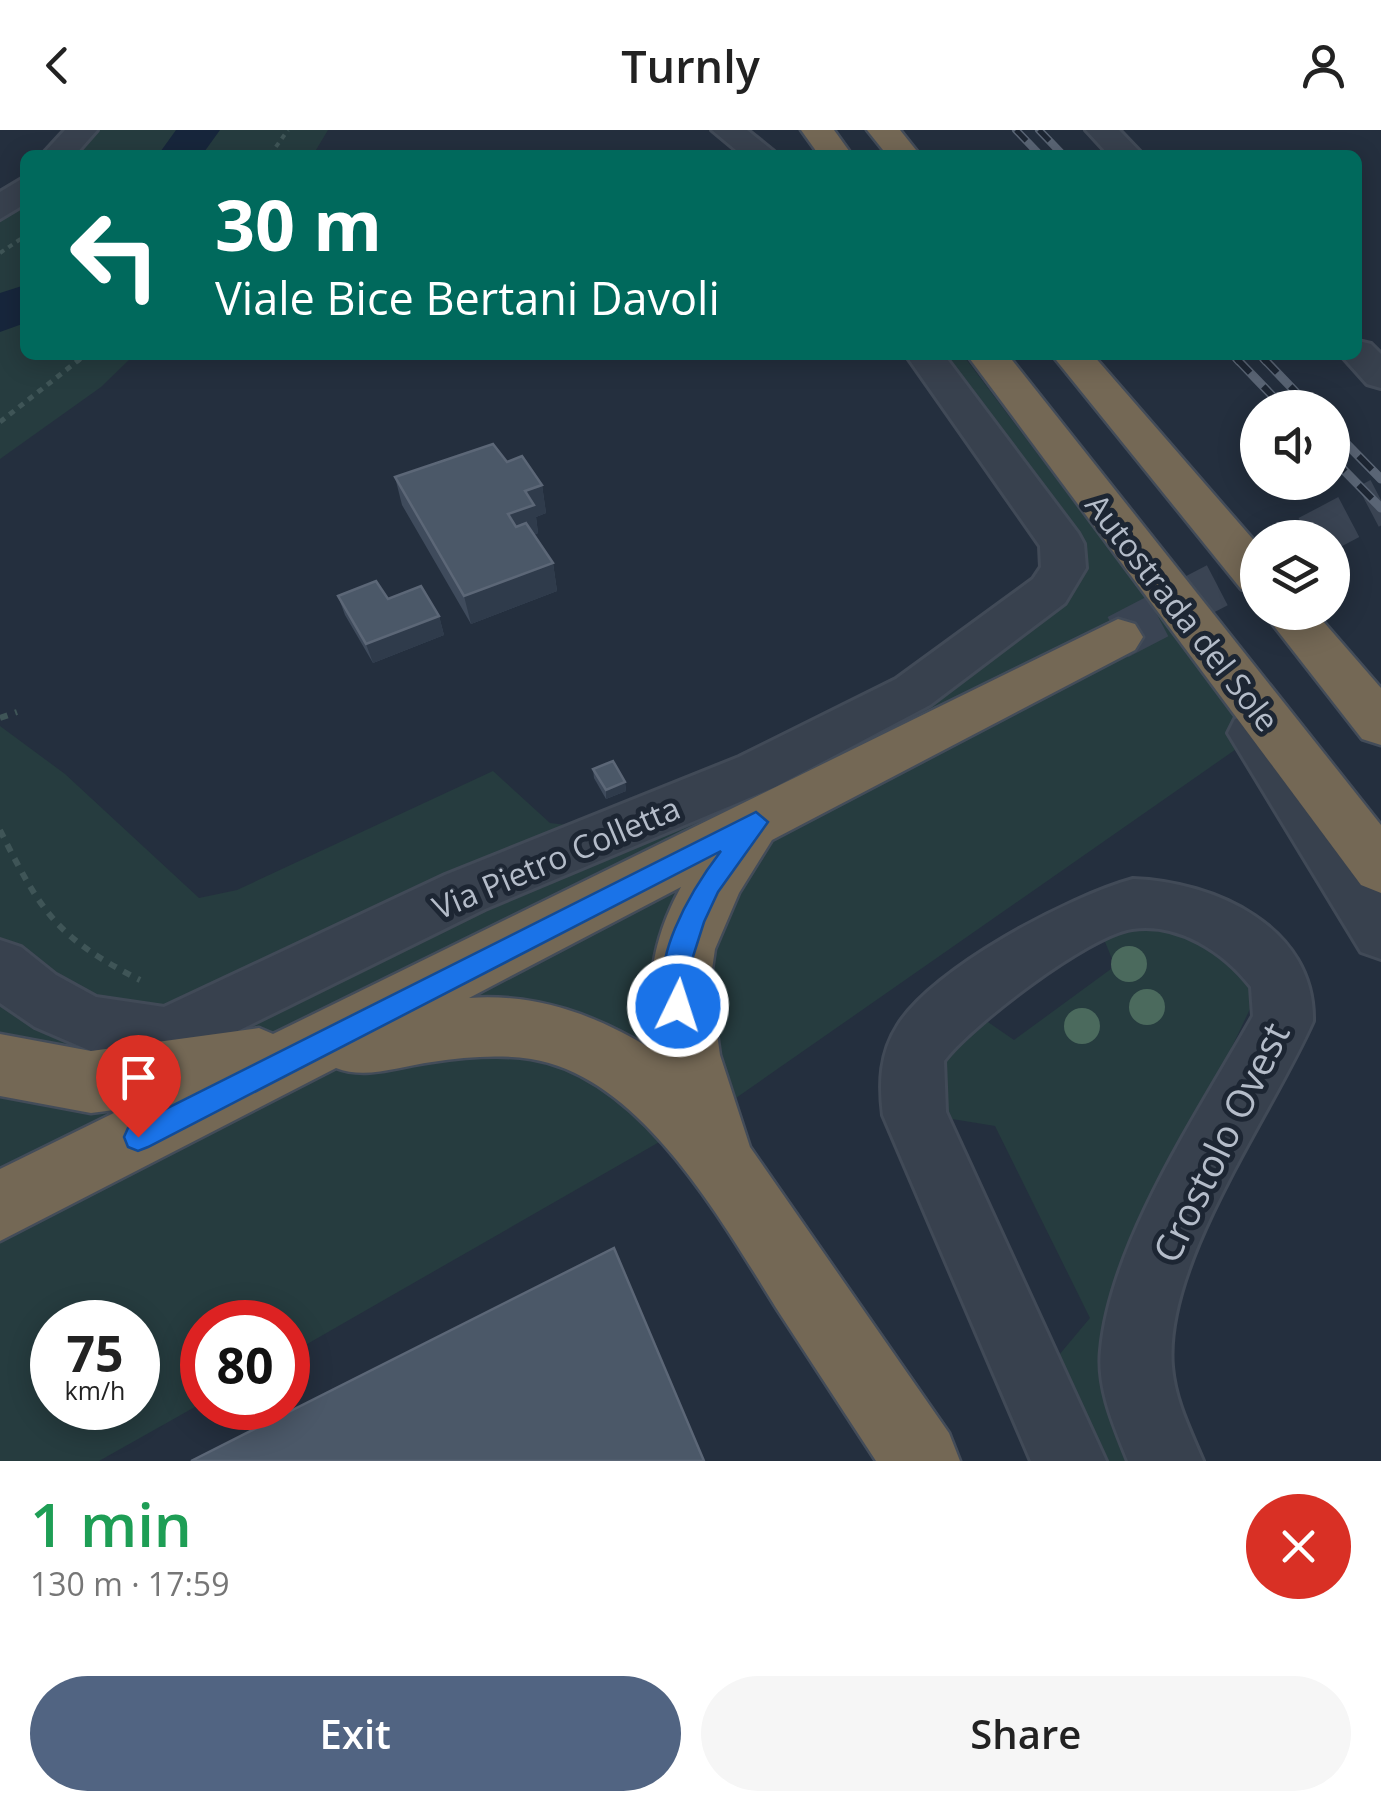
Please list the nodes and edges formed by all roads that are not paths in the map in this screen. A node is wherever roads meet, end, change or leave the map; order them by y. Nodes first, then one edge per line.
1 (82, 130) edge
2 (727, 130) edge
3 (817, 130) edge
4 (883, 130) edge
5 (1101, 130) edge
6 (63, 150) edge
7 (755, 150) edge
8 (832, 150) edge
9 (900, 150) edge
10 (1122, 150) edge
11 (20, 192) edge
12 (0, 209) edge
13 (1362, 356) edge
14 (928, 360) edge
15 (991, 360) edge
16 (1076, 360) edge
17 (1381, 376) edge
18 (1109, 516) junction
19 (1240, 556) edge
20 (1303, 630) edge
21 (1118, 638) tunnel mouth
22 (1381, 724) edge
23 (756, 822) junction
24 (1381, 868) edge
25 (1381, 934) edge
26 (0, 966) edge
27 (310, 1051) junction
28 (0, 1065) edge
29 (725, 1168) junction
30 (0, 1206) edge
31 (921, 1461) edge
32 (1069, 1461) edge
33 (1166, 1461) edge

1 - 6 street
2 - 7 street
3 - 8 highway
4 - 9 highway
5 - 10 street
11 - 12 street
13 - 17 street
14 - 26 street, Via Pietro Colletta
15 - 18 highway, Autostrada del Sole
16 - 19 highway
18 - 24 highway, Autostrada del Sole
18 - 25 street
20 - 22 highway
21 - 23 highway
23 - 27 highway
23 - 29 highway
27 - 28 highway
27 - 29 highway
27 - 30 highway
29 - 31 highway
32 - 33 street, Crostolo Ovest

